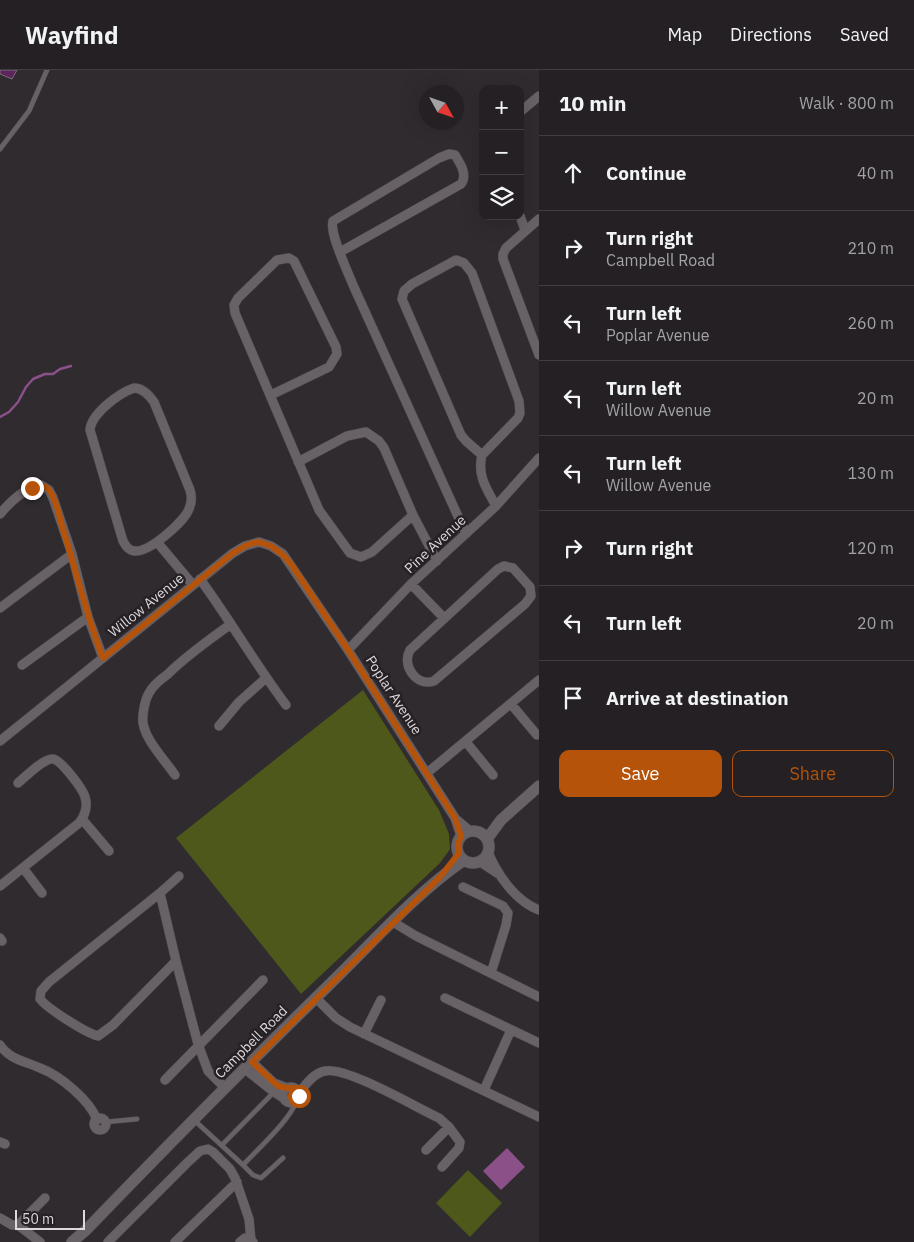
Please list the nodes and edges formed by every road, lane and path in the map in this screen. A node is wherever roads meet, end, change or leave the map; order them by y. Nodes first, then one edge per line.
1 (47, 70) edge
2 (539, 96) edge
3 (524, 109) edge
4 (0, 149) edge
5 (539, 219) edge
6 (521, 220) edge
7 (525, 230) junction
8 (340, 252) junction
9 (539, 355) edge
10 (271, 395) junction
11 (482, 454) junction
12 (539, 458) edge
13 (298, 462) junction
14 (496, 506) junction
15 (0, 514) edge
16 (413, 515) junction
17 (466, 534) junction
18 (157, 542) junction
19 (72, 554) junction
20 (437, 561) junction
21 (291, 564) joint
22 (197, 582) junction
23 (411, 584) junction
24 (0, 608) edge
25 (88, 617) junction
26 (444, 618) junction
27 (231, 624) junction
28 (348, 650) junction
29 (103, 658) junction
30 (22, 665) dead end
31 (266, 678) junction
32 (539, 680) edge
33 (511, 704) junction
34 (286, 705) dead end
35 (219, 726) dead end
36 (537, 735) dead end
37 (0, 741) edge
38 (466, 742) junction
39 (427, 773) junction
40 (175, 774) dead end
41 (493, 774) dead end
42 (18, 783) dead end
43 (539, 786) edge
44 (82, 819) junction
45 (474, 835) junction
46 (110, 851) dead end
47 (488, 852) junction
48 (462, 856) junction
49 (480, 861) junction
50 (23, 868) junction
51 (179, 876) dead end
52 (501, 877) junction
53 (0, 886) edge
54 (463, 887) dead end
55 (42, 893) dead end
56 (160, 893) junction
57 (539, 910) edge
58 (393, 922) junction
59 (176, 961) junction
60 (492, 973) junction
61 (264, 980) dead end
62 (539, 997) edge
63 (316, 998) junction
64 (445, 998) dead end
65 (381, 1000) dead end
66 (511, 1030) junction
67 (364, 1034) junction
68 (198, 1044) junction
69 (539, 1044) edge
70 (0, 1046) edge
71 (248, 1066) junction
72 (165, 1080) dead end
73 (225, 1088) junction
74 (484, 1090) junction
75 (274, 1092) junction
76 (293, 1092) junction
77 (539, 1117) edge
78 (137, 1119) dead end
79 (194, 1120) junction
80 (101, 1121) joint
81 (449, 1127) junction
82 (222, 1146) junction
83 (426, 1150) dead end
84 (283, 1158) dead end
85 (243, 1165) junction
86 (442, 1167) dead end
87 (237, 1182) junction
88 (45, 1198) dead end
89 (0, 1218) edge
90 (18, 1225) junction
91 (84, 1236) edge
92 (252, 1241) edge
93 (40, 1242) edge
94 (72, 1242) edge
95 (108, 1242) edge
96 (175, 1242) edge
97 (240, 1242) edge

1 - 4 lane
2 - 3 street
5 - 7 street
6 - 7 street
7 - 9 street
8 - 8 street
8 - 17 street
10 - 10 street
10 - 13 street
11 - 11 street
11 - 14 street
12 - 14 street, Pine Avenue
13 - 16 street
13 - 16 street
14 - 17 street, Pine Avenue
15 - 19 street
16 - 20 street
17 - 20 street, Pine Avenue
18 - 18 street
18 - 22 street
19 - 24 street
19 - 25 street
20 - 23 street, Pine Avenue
21 - 22 street, Willow Avenue
21 - 28 street, Poplar Avenue
22 - 27 street
22 - 29 street, Willow Avenue
23 - 26 street
23 - 28 street, Pine Avenue
25 - 29 street
25 - 30 street
26 - 26 street
27 - 31 street
27 - 40 street
28 - 39 street, Poplar Avenue
29 - 37 street, Willow Avenue
31 - 34 street
31 - 35 street
32 - 33 street
33 - 36 street
33 - 38 street
38 - 39 street
38 - 41 street
39 - 45 street, Poplar Avenue
42 - 44 street
43 - 45 street
44 - 46 street
44 - 50 street
45 - 47 street
45 - 48 street
47 - 49 street
47 - 52 street
48 - 49 street
48 - 58 street, Campbell Road
49 - 52 street
50 - 53 street
50 - 55 street
51 - 56 street
52 - 57 street
54 - 60 street
56 - 59 street
56 - 59 street
58 - 60 street
58 - 63 street, Campbell Road
59 - 68 street
60 - 62 street
61 - 68 street
63 - 67 street
63 - 71 street, Campbell Road
64 - 66 street
65 - 67 street
66 - 69 street
66 - 74 street
67 - 74 street
68 - 72 street
68 - 73 street
70 - 80 street
71 - 73 street, Campbell Road
71 - 75 street
71 - 76 street
73 - 79 street, Campbell Road
74 - 77 street
75 - 76 street
75 - 82 lane
76 - 81 street
76 - 85 lane
78 - 80 lane
79 - 82 lane
79 - 91 street, Campbell Road
81 - 83 street
81 - 86 street
82 - 85 lane
84 - 85 lane
87 - 92 street
87 - 95 street
87 - 96 street
88 - 90 street
89 - 90 street
90 - 93 street
91 - 94 street, Campbell Road
92 - 97 street

